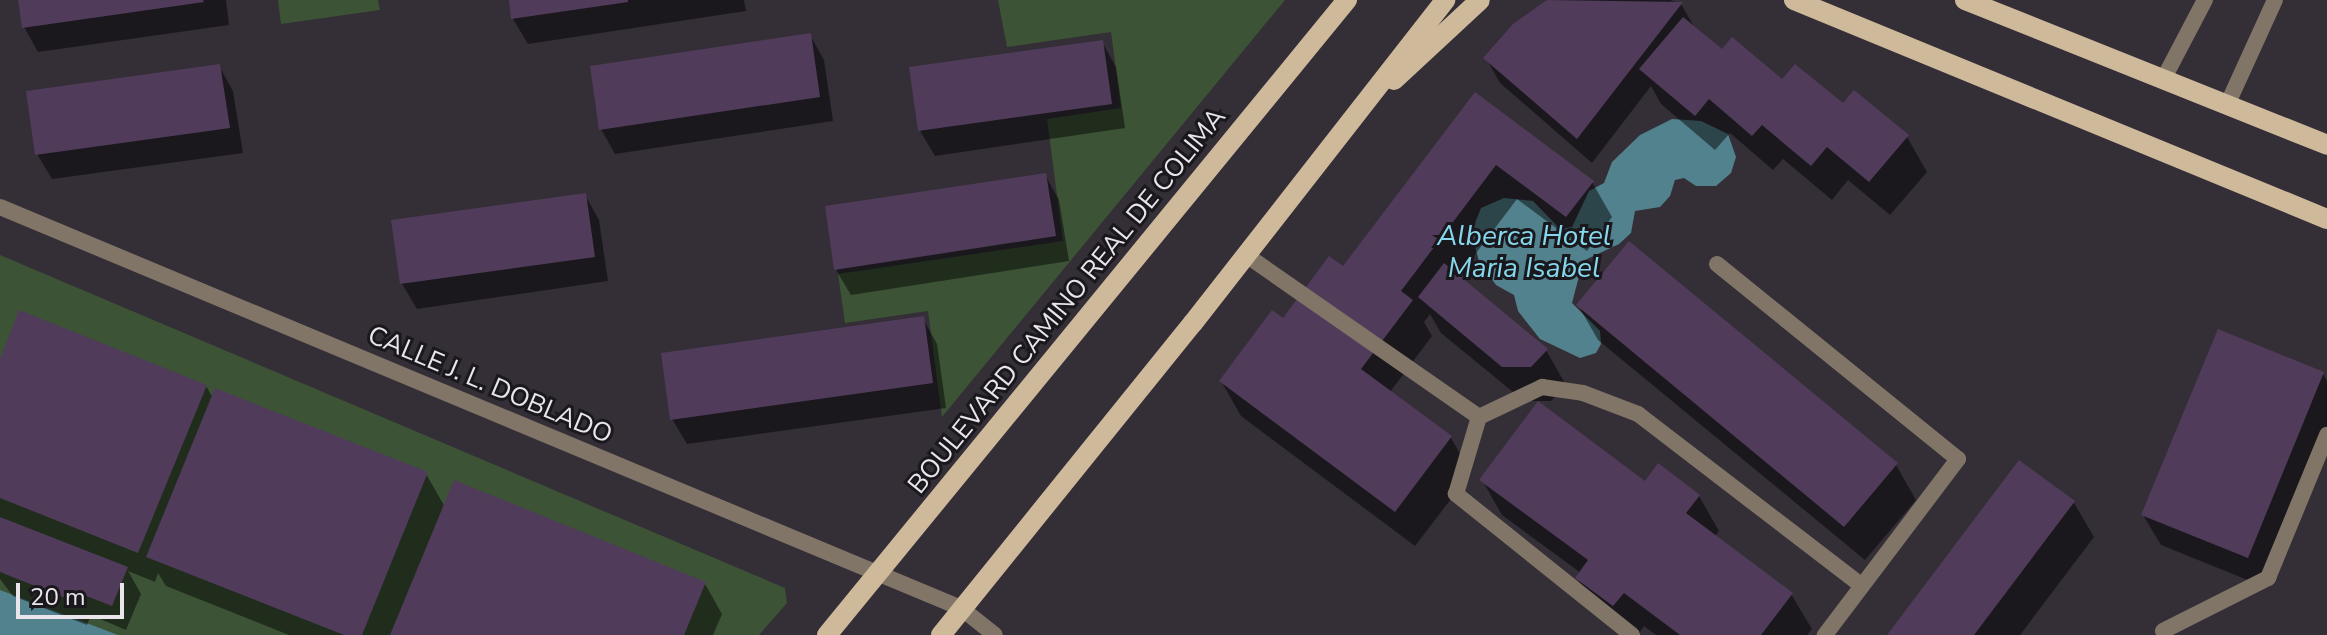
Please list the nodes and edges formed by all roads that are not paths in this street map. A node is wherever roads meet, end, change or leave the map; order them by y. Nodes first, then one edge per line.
1 (1347, 0) edge
2 (1445, 0) edge
3 (1480, 0) edge
4 (1794, 0) edge
5 (1965, 0) edge
6 (2205, 0) edge
7 (2275, 0) edge
8 (2164, 78) junction
9 (2228, 103) junction
10 (1344, 126) junction
11 (2327, 145) edge
12 (0, 207) edge
13 (2327, 219) edge
14 (1246, 255) junction
15 (1717, 264) dead end
16 (1479, 417) junction
17 (2327, 435) edge
18 (878, 573) junction
19 (1862, 586) junction
20 (961, 608) junction
21 (2163, 631) dead end
22 (827, 635) edge
23 (941, 635) edge
24 (995, 635) edge
25 (1632, 635) edge
26 (1825, 635) edge

1 - 18 main road, BOULEVARD CAMINO REAL DE COLIMA
2 - 10 main road
3 - 10 main road
4 - 13 main road
5 - 8 main road
6 - 8 street
7 - 9 street
8 - 9 main road
9 - 11 main road
10 - 14 main road
12 - 18 street, CALLE J. L. DOBLADO
14 - 16 street
14 - 20 main road
15 - 19 street
16 - 19 street
16 - 25 street
17 - 21 street
18 - 20 street, CALLE J. L. DOBLADO
18 - 22 main road, BOULEVARD CAMINO REAL DE COLIMA
19 - 26 street
20 - 23 main road
20 - 24 street, CALLE J. L. DOBLADO

